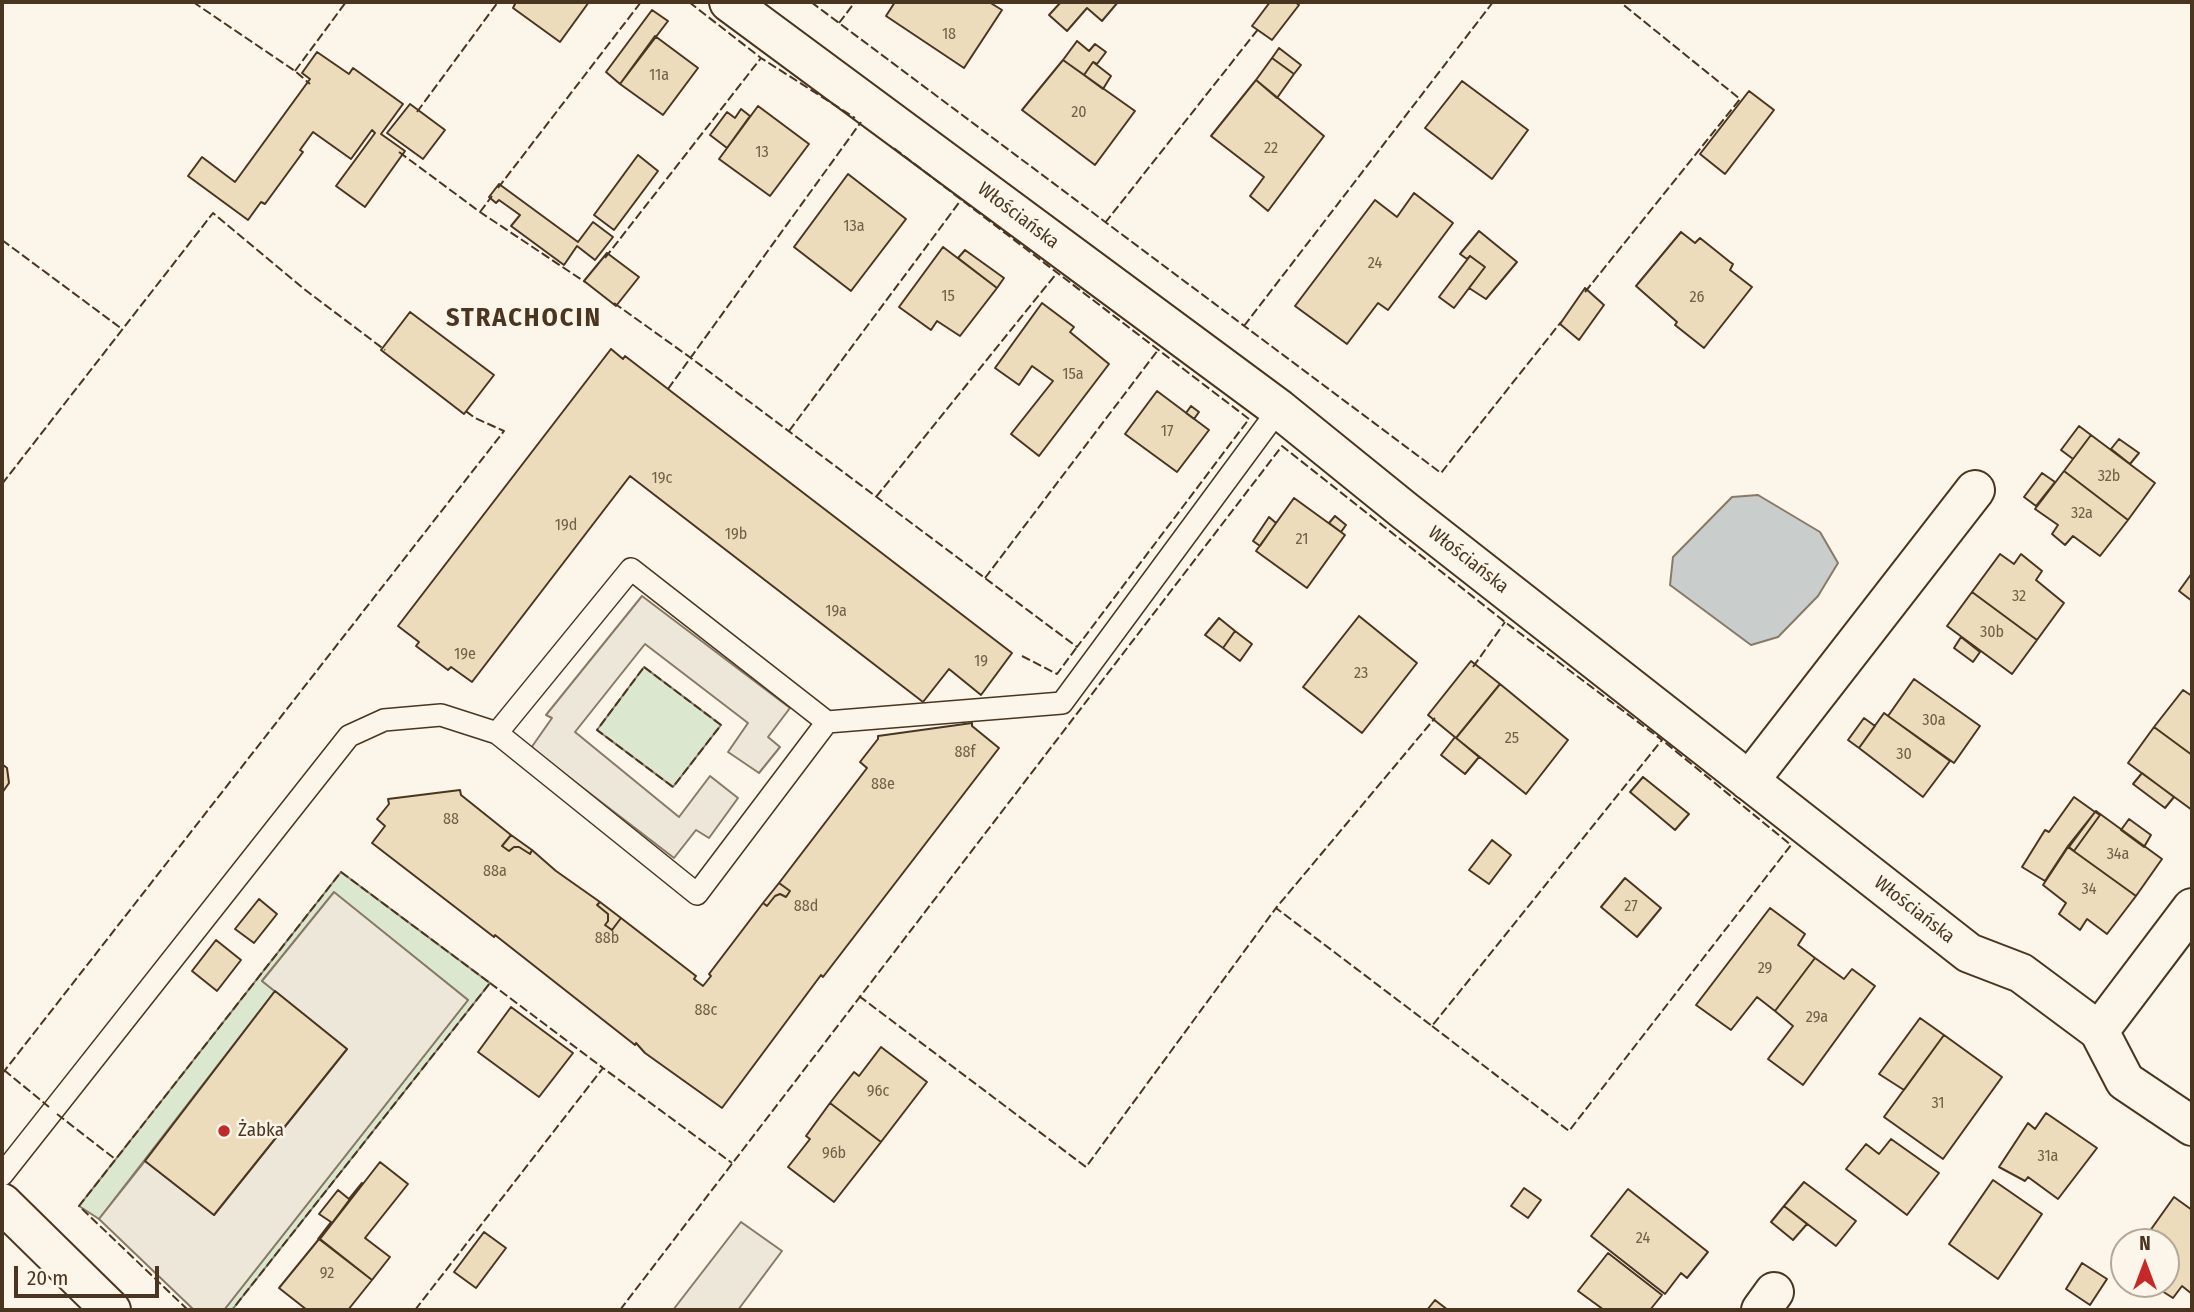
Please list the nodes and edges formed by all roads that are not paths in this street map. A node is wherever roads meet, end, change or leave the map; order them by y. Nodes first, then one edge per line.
1 (729, 2) edge
2 (1279, 409) junction
3 (1975, 490) dead end
4 (827, 722) junction
5 (497, 733) junction
6 (1749, 781) junction
7 (2192, 908) edge
8 (2099, 1031) junction
9 (2192, 1126) edge
10 (2, 1175) edge
11 (2, 1203) edge
12 (111, 1310) edge

1 - 2 street, Włościańska
2 - 4 lane
2 - 6 street, Włościańska
3 - 6 street
4 - 5 lane
4 - 5 lane
5 - 10 lane
6 - 8 street, Włościańska
7 - 8 street
8 - 9 street, Włościańska
11 - 12 street

